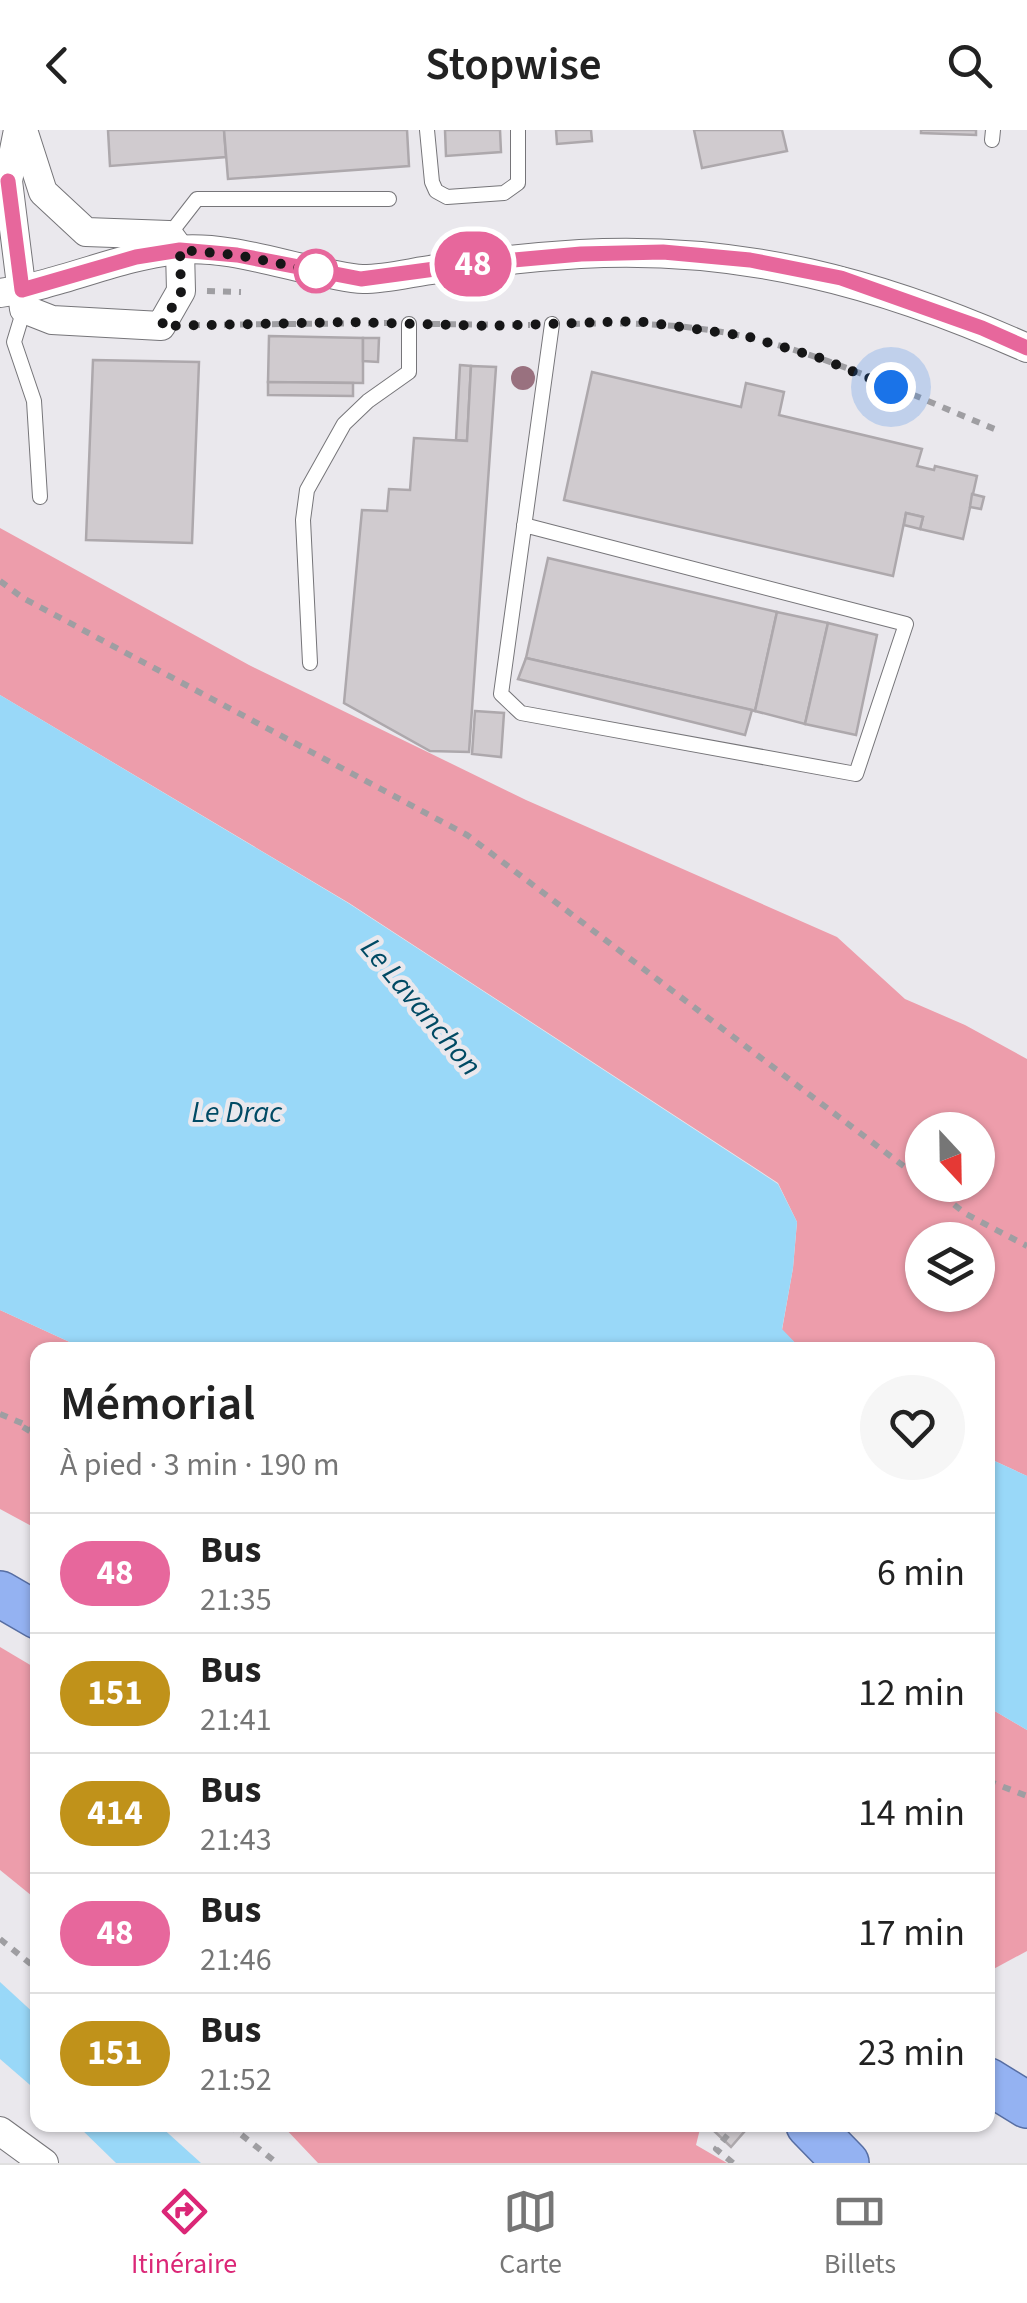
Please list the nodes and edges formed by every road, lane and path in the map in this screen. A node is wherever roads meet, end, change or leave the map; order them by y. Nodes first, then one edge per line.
1 (20, 130) edge
2 (428, 130) edge
3 (518, 130) edge
4 (388, 199) dead end
5 (175, 242) junction
6 (15, 297) edge
7 (410, 324) junction
8 (552, 324) junction
9 (161, 326) junction
10 (1027, 348) edge
11 (998, 430) dead end
12 (40, 497) dead end
13 (524, 525) junction
14 (0, 582) edge
15 (310, 663) dead end
16 (905, 1167) edge
17 (951, 1202) edge
18 (1027, 1246) edge
19 (0, 1414) edge
20 (30, 1429) edge
21 (0, 1576) edge
22 (30, 1590) edge
23 (0, 1594) edge
24 (30, 1611) edge
25 (995, 1784) edge
26 (1027, 1796) edge
27 (0, 1939) edge
28 (30, 1963) edge
29 (995, 2085) edge
30 (1027, 2105) edge
31 (0, 2131) edge
32 (238, 2132) edge
33 (730, 2132) edge
34 (816, 2132) edge
35 (44, 2163) edge
36 (277, 2163) edge
37 (732, 2163) edge
38 (846, 2163) edge

1 - 5 street
1 - 6 street
2 - 3 lane
4 - 5 lane
5 - 6 street
5 - 9 street
5 - 10 street
6 - 9 street
6 - 12 lane
7 - 8 path
7 - 9 path
7 - 15 lane
8 - 11 path
8 - 13 lane
13 - 13 lane
14 - 16 path
17 - 18 path
19 - 20 path
21 - 22 highway
23 - 24 highway
25 - 26 path
27 - 28 path
29 - 30 highway
31 - 35 street
32 - 36 path
33 - 37 path
34 - 38 highway

